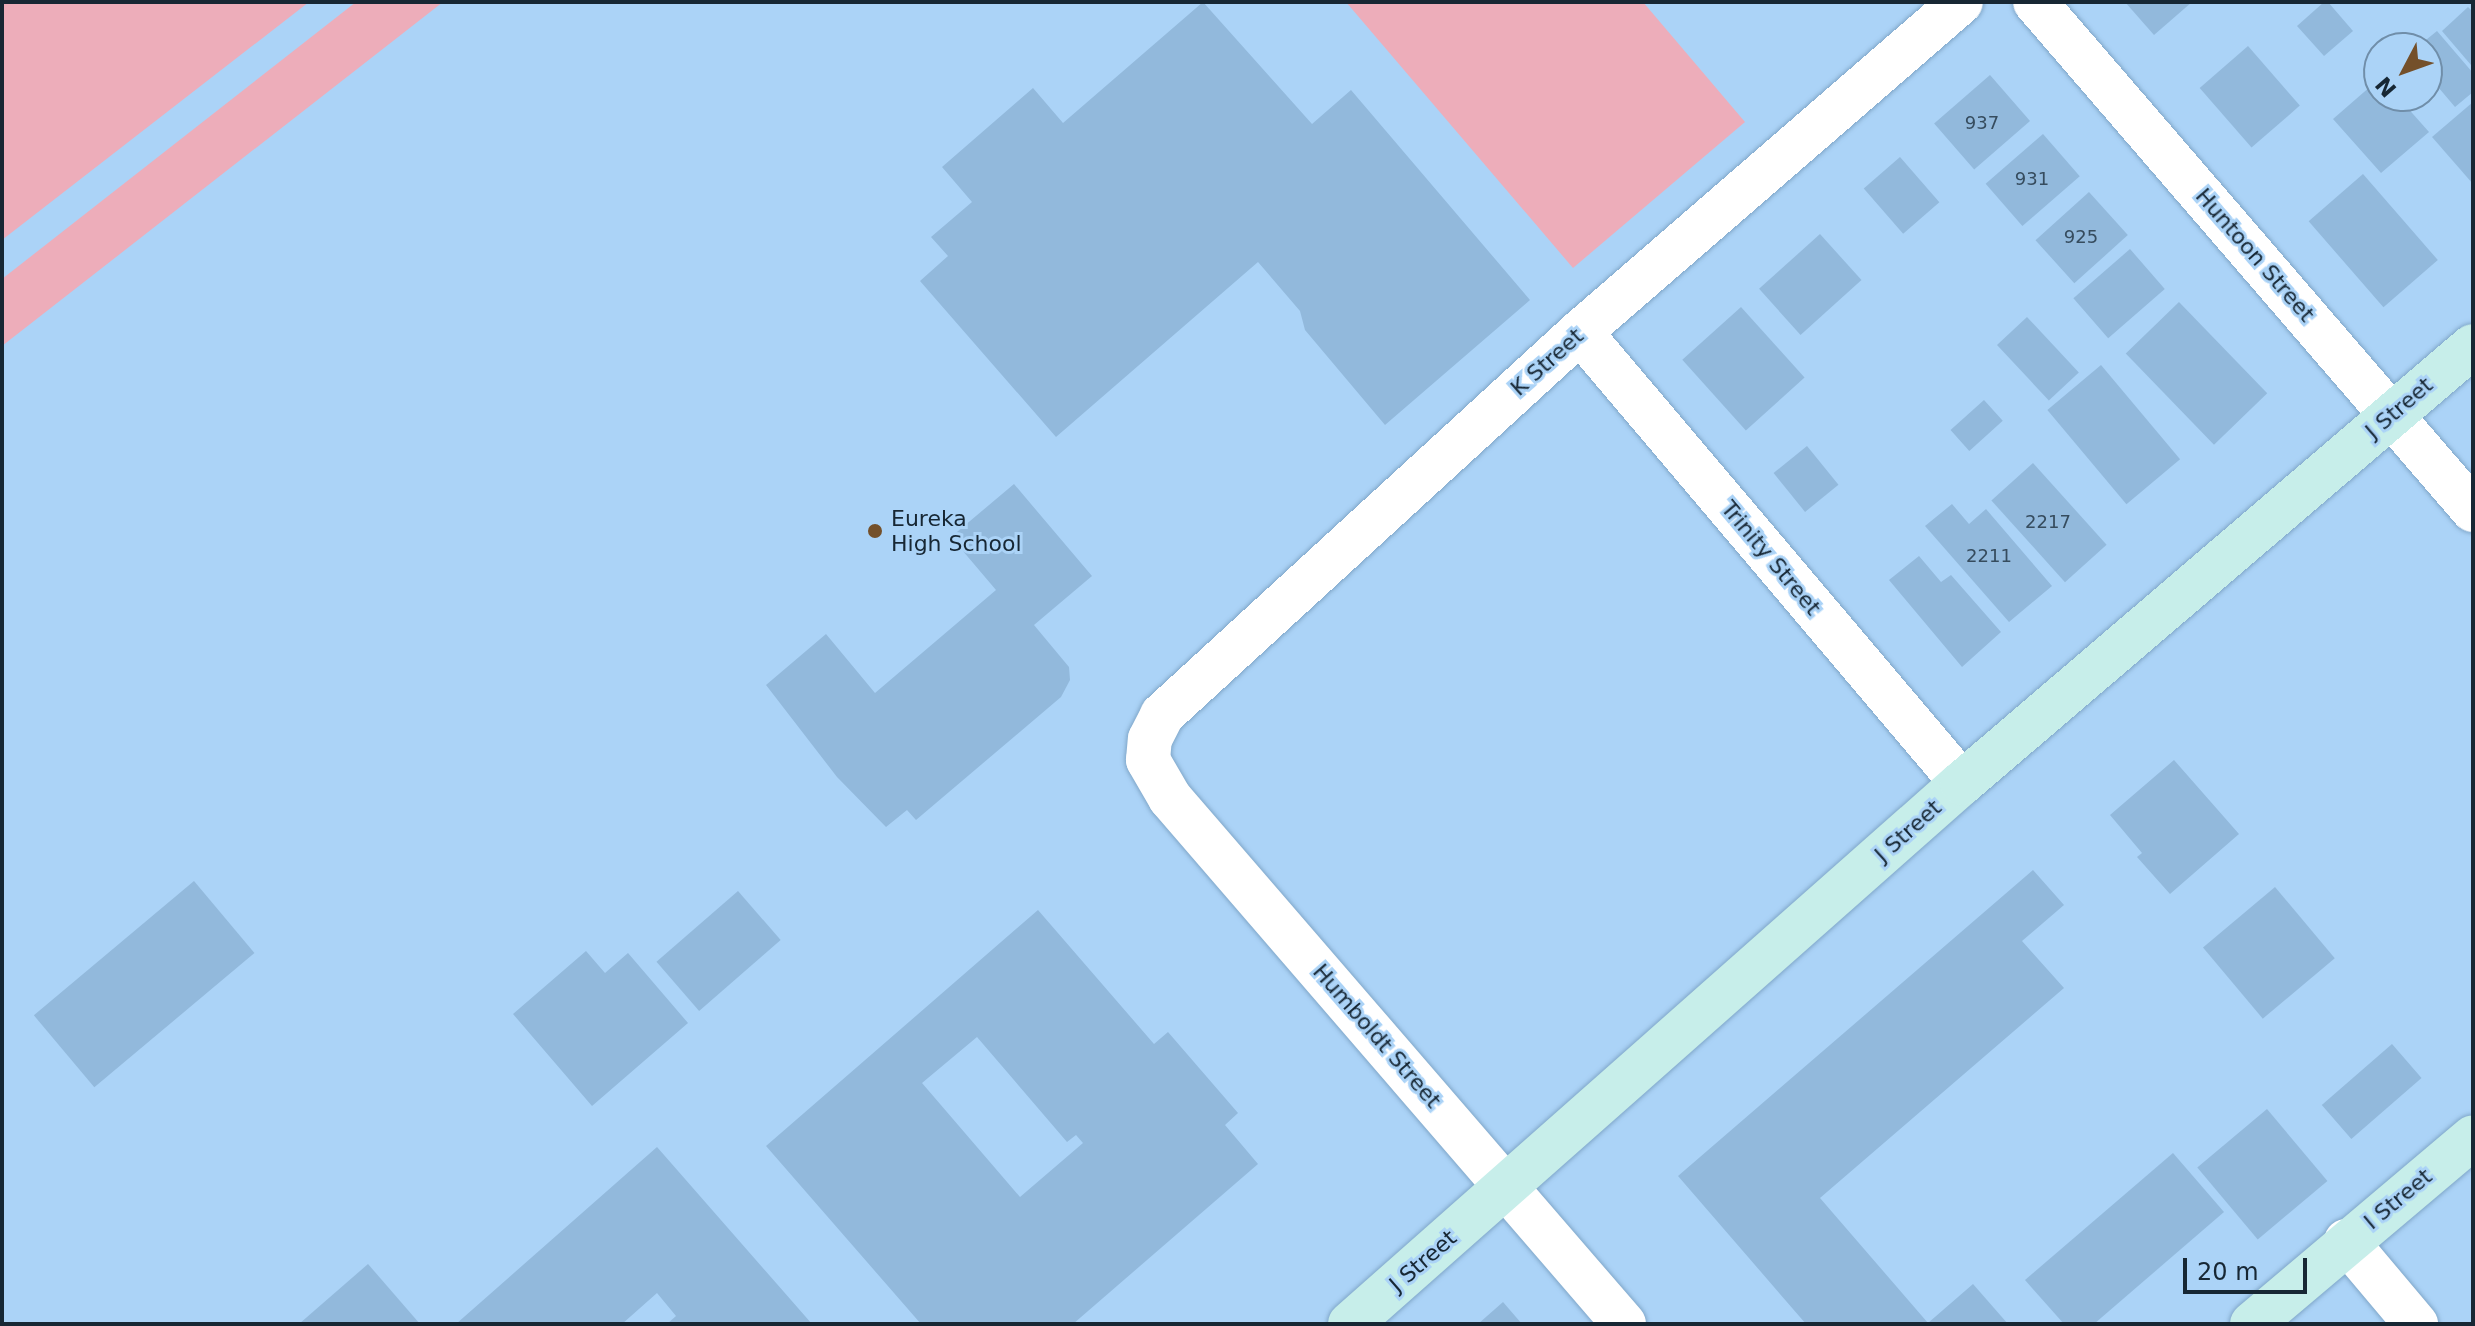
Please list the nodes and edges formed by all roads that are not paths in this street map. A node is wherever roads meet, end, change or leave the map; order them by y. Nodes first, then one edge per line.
1 (1961, 2) edge
2 (2035, 2) edge
3 (1580, 332) junction
4 (2473, 346) edge
5 (2391, 415) junction
6 (2473, 510) edge
7 (1150, 739) joint
8 (1962, 783) junction
9 (2473, 1137) edge
10 (1508, 1187) junction
11 (2346, 1241) junction
12 (1350, 1324) edge
13 (1624, 1324) edge
14 (2252, 1324) edge
15 (2416, 1324) edge

1 - 3 street, K Street
2 - 5 street, Huntoon Street
3 - 7 street, K Street
3 - 8 street, Trinity Street
4 - 5 street, J Street
5 - 6 street, Huntoon Street
5 - 8 street, J Street
7 - 10 street, Humboldt Street
8 - 10 street, J Street
9 - 11 street, I Street
10 - 12 street, J Street
10 - 13 street, Humboldt Street
11 - 14 street, I Street
11 - 15 street

